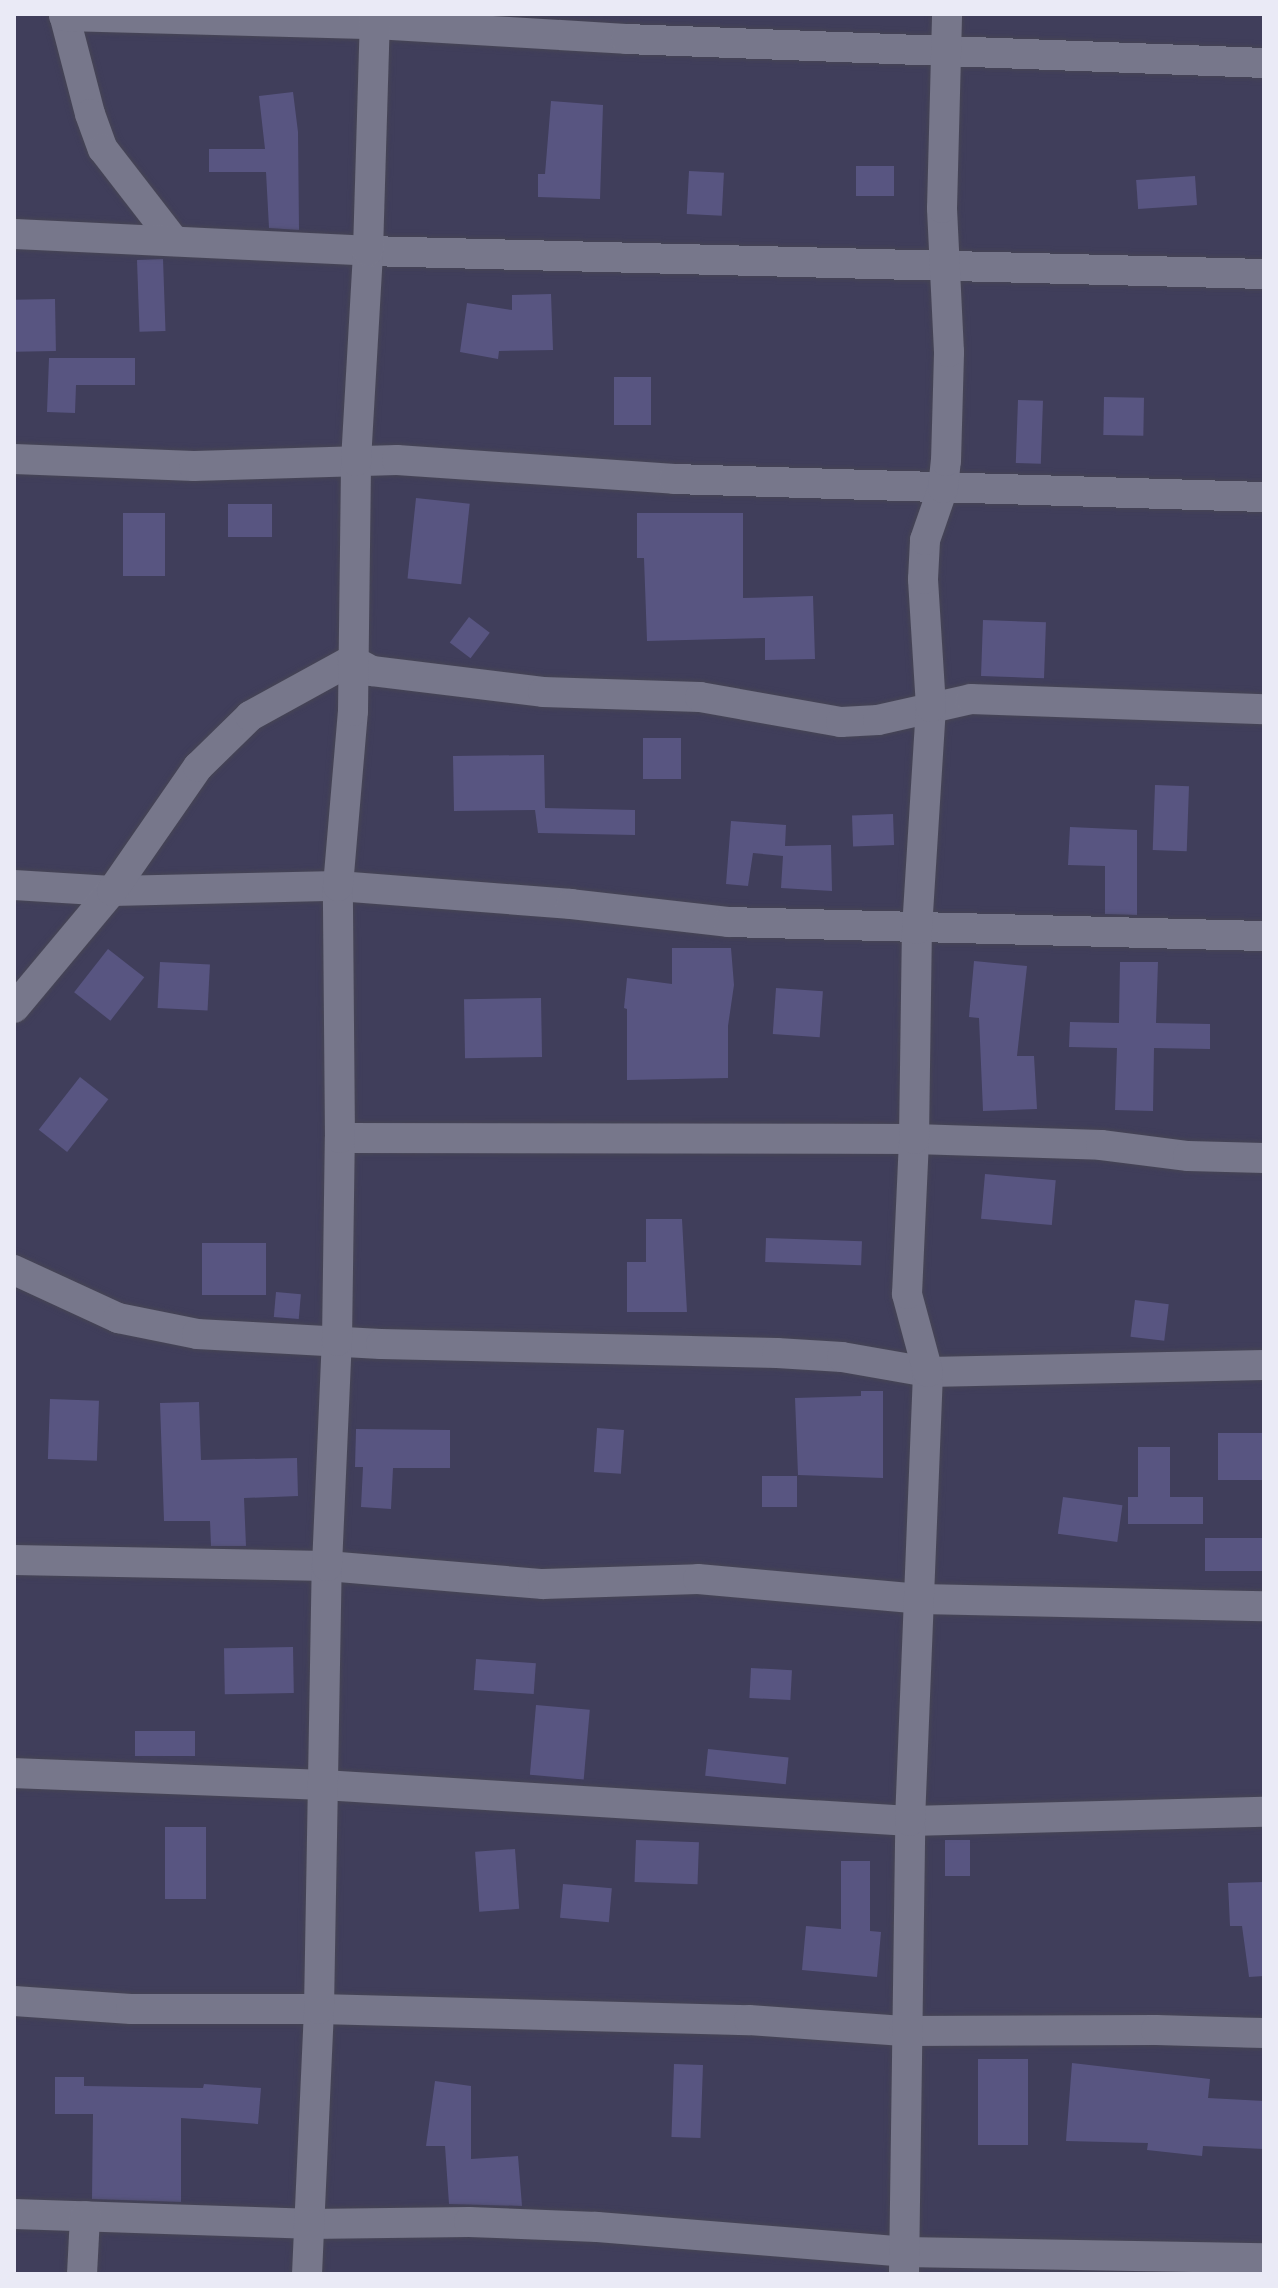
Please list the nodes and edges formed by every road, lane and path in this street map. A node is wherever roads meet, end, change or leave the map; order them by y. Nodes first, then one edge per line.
1 (947, 14) edge
2 (64, 15) edge
3 (375, 19) edge
4 (946, 53) junction
5 (1264, 63) edge
6 (14, 234) edge
7 (174, 241) junction
8 (368, 251) junction
9 (942, 268) junction
10 (1264, 274) edge
11 (14, 459) edge
12 (356, 461) junction
13 (943, 488) junction
14 (1264, 497) edge
15 (352, 660) junction
16 (931, 707) junction
17 (1264, 709) edge
18 (14, 885) edge
19 (338, 886) junction
20 (112, 891) junction
21 (917, 929) junction
22 (1264, 936) edge
23 (14, 1008) edge
24 (340, 1138) junction
25 (914, 1139) junction
26 (1264, 1158) edge
27 (14, 1270) edge
28 (337, 1341) junction
29 (1264, 1365) edge
30 (928, 1372) junction
31 (14, 1560) edge
32 (327, 1566) junction
33 (920, 1599) junction
34 (1264, 1606) edge
35 (14, 1773) edge
36 (323, 1785) junction
37 (1264, 1812) edge
38 (910, 1821) junction
39 (14, 2001) edge
40 (319, 2009) junction
41 (904, 2031) junction
42 (1264, 2033) edge
43 (14, 2214) edge
44 (85, 2216) junction
45 (308, 2224) junction
46 (1264, 2258) edge
47 (904, 2263) edge
48 (82, 2274) edge
49 (307, 2274) edge

1 - 4 street
2 - 3 street
2 - 7 street
3 - 4 street
3 - 8 street
4 - 5 street
4 - 9 street
6 - 7 street
7 - 8 street
8 - 9 street
8 - 12 street
9 - 10 street
9 - 13 street
11 - 12 street
12 - 13 street
12 - 15 street
13 - 14 street
13 - 16 street
15 - 16 street
15 - 19 street
15 - 20 street
16 - 17 street
16 - 21 street
18 - 20 street
19 - 20 street
19 - 21 street
19 - 24 street
20 - 23 street
21 - 22 street
21 - 25 street
24 - 25 street
24 - 28 street
25 - 26 street
25 - 30 street
27 - 28 street
28 - 30 street
28 - 32 street
29 - 30 street
30 - 33 street
31 - 32 street
32 - 33 street
32 - 36 street
33 - 34 street
33 - 38 street
35 - 36 street
36 - 38 street
36 - 40 street
37 - 38 street
38 - 41 street
39 - 40 street
40 - 41 street
40 - 45 street
41 - 42 street
41 - 47 street
43 - 44 street
44 - 45 street
44 - 48 street
45 - 47 street
45 - 49 street
46 - 47 street

